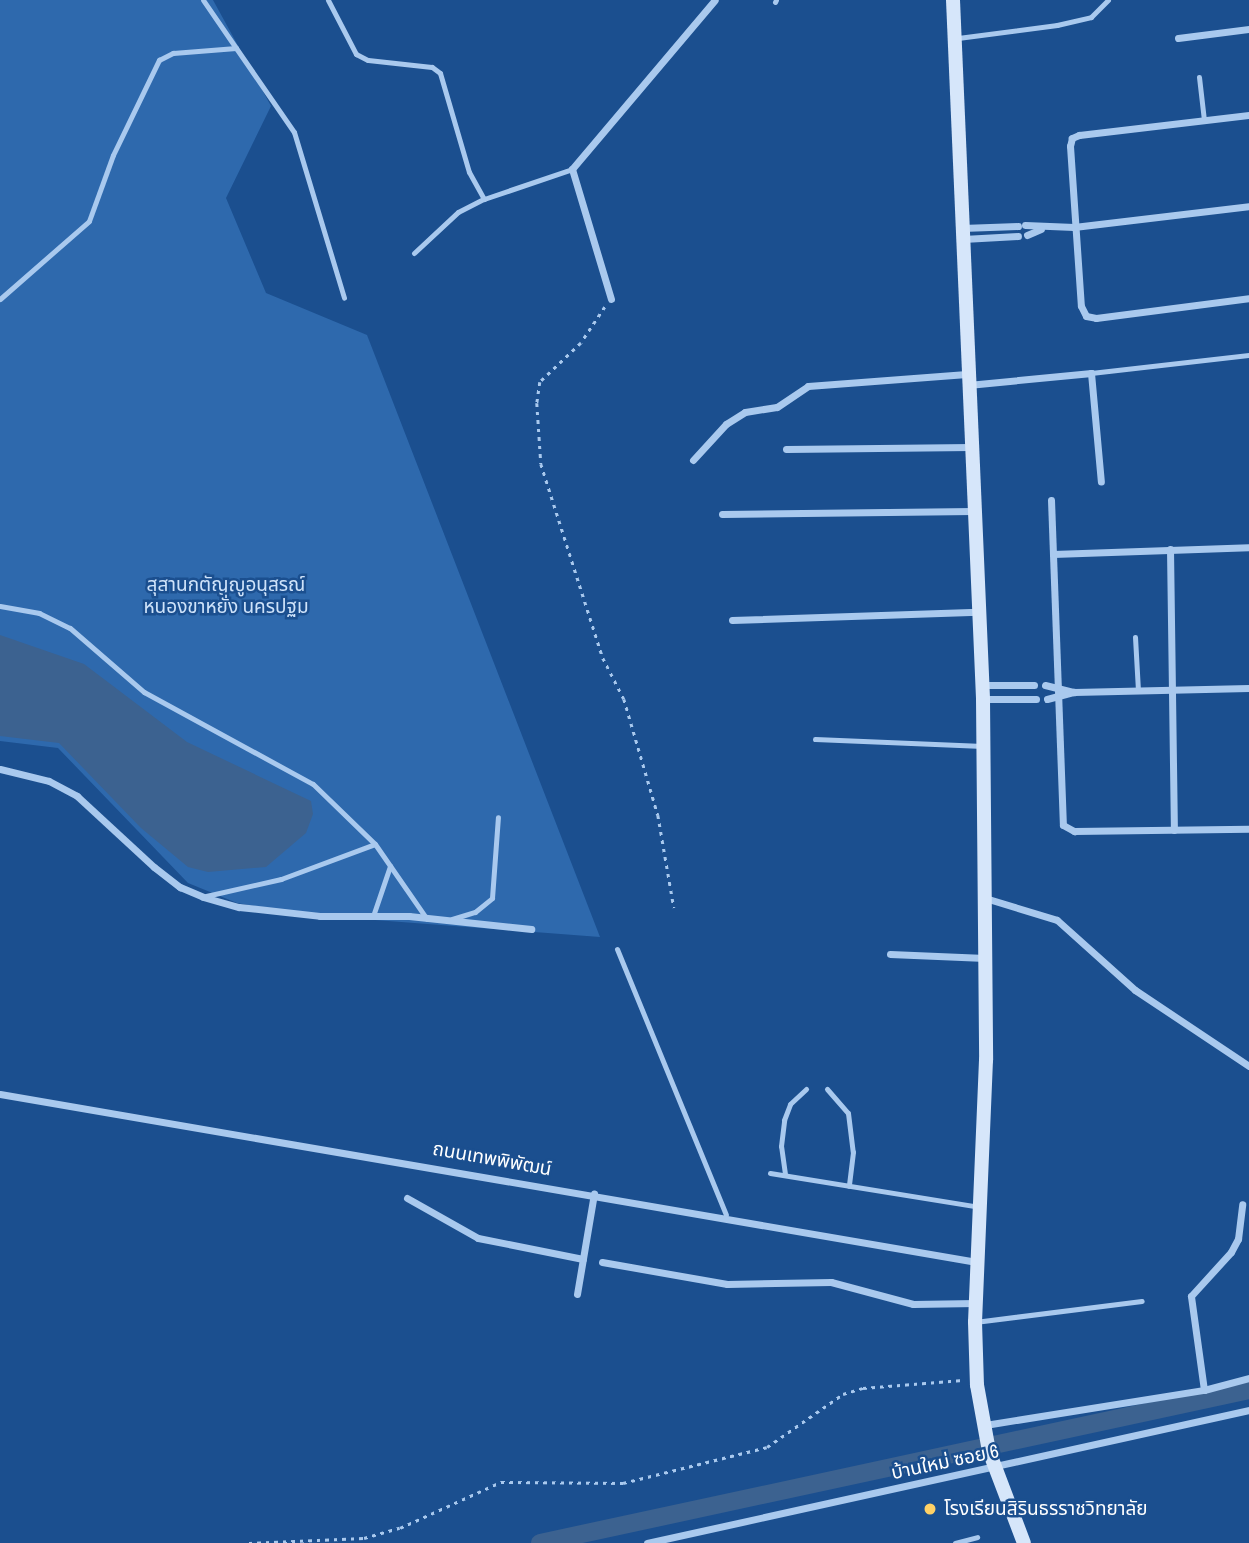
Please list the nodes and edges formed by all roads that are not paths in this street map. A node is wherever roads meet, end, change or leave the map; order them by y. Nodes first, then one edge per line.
1 (203, 0) edge
2 (328, 0) edge
3 (715, 0) edge
4 (953, 0) edge
5 (1108, 0) edge
6 (1249, 29) edge
7 (955, 38) junction
8 (1178, 38) dead end
9 (236, 48) junction
10 (1199, 77) dead end
11 (1249, 115) edge
12 (1204, 120) junction
13 (572, 169) junction
14 (484, 199) junction
15 (1249, 206) edge
16 (1074, 227) junction
17 (1042, 229) junction
18 (962, 234) junction
19 (414, 253) dead end
20 (344, 298) dead end
21 (1249, 298) edge
22 (0, 299) edge
23 (611, 299) road end
24 (1249, 355) edge
25 (1091, 373) junction
26 (968, 380) junction
27 (971, 447) junction
28 (786, 449) dead end
29 (693, 460) dead end
30 (1101, 482) dead end
31 (1051, 500) dead end
32 (973, 511) junction
33 (722, 514) dead end
34 (1249, 547) edge
35 (1170, 549) junction
36 (1053, 554) junction
37 (0, 606) edge
38 (978, 611) junction
39 (732, 620) dead end
40 (1135, 638) dead end
41 (1034, 685) dead end
42 (1045, 685) dead end
43 (1057, 685) junction
44 (1249, 688) edge
45 (1173, 689) junction
46 (1138, 690) junction
47 (983, 692) junction
48 (1074, 692) junction
49 (1057, 698) junction
50 (1036, 699) dead end
51 (1047, 699) dead end
52 (815, 739) dead end
53 (983, 746) junction
54 (0, 769) edge
55 (498, 817) dead end
56 (1249, 828) edge
57 (1174, 830) junction
58 (374, 845) junction
59 (390, 866) junction
60 (203, 897) junction
61 (984, 898) junction
62 (373, 916) junction
63 (427, 919) junction
64 (446, 922) junction
65 (531, 929) dead end
66 (617, 949) dead end
67 (890, 954) dead end
68 (985, 958) junction
69 (1249, 1066) edge
70 (806, 1089) dead end
71 (827, 1089) dead end
72 (0, 1094) edge
73 (770, 1173) dead end
74 (785, 1174) junction
75 (849, 1186) junction
76 (594, 1193) junction
77 (407, 1198) dead end
78 (1242, 1204) dead end
79 (979, 1207) junction
80 (726, 1215) junction
81 (583, 1259) junction
82 (602, 1262) dead end
83 (978, 1262) junction
84 (577, 1294) dead end
85 (1142, 1301) dead end
86 (976, 1303) junction
87 (975, 1322) junction
88 (1249, 1378) edge
89 (1204, 1390) junction
90 (1249, 1410) edge
91 (987, 1438) junction
92 (995, 1467) junction
93 (977, 1537) dead end
94 (647, 1543) edge
95 (955, 1543) edge
96 (1024, 1543) edge

1 - 9 lane
2 - 14 lane
3 - 13 street
4 - 7 main road
5 - 7 lane
6 - 8 street
7 - 18 main road
9 - 20 lane
9 - 22 lane
10 - 12 lane
11 - 12 street
12 - 16 street
13 - 14 lane
13 - 23 street
14 - 19 lane
15 - 16 street
16 - 17 street
16 - 21 street
17 - 18 street
17 - 18 street
18 - 26 main road
24 - 25 lane
25 - 26 street
25 - 30 street
26 - 27 main road
26 - 29 street
27 - 28 street
27 - 32 main road
31 - 36 street
32 - 33 street
32 - 38 main road
34 - 35 street
35 - 36 street
35 - 45 street
36 - 43 street
37 - 58 lane
38 - 39 street
38 - 47 main road
40 - 46 lane
41 - 47 street
42 - 43 street
43 - 48 street
43 - 49 street
44 - 45 street
45 - 46 street
45 - 57 street
46 - 48 street
47 - 50 street
47 - 53 main road
48 - 49 street
49 - 51 street
49 - 57 street
52 - 53 lane
53 - 61 main road
54 - 60 street
55 - 64 lane
56 - 57 street
58 - 59 lane
58 - 60 lane
59 - 62 lane
59 - 63 lane
60 - 62 street
61 - 68 main road
61 - 69 street
62 - 63 street
63 - 64 street
64 - 65 street
66 - 80 lane
67 - 68 street
68 - 79 main road
70 - 74 lane
71 - 75 lane
72 - 76 street, ถนนเทพพิพัฒน์
73 - 74 lane
74 - 75 lane
75 - 79 lane
76 - 80 street, ถนนเทพพิพัฒน์
76 - 81 street
77 - 81 street
78 - 89 street
79 - 83 main road
80 - 83 street, ถนนเทพพิพัฒน์
81 - 84 street
82 - 86 street
83 - 86 main road
85 - 87 lane
86 - 87 main road
87 - 91 main road
88 - 89 street
89 - 91 street
90 - 92 street, บ้านใหม่ ซอย 6
91 - 92 main road
92 - 94 street, บ้านใหม่ ซอย 6
92 - 96 main road
93 - 95 lane

